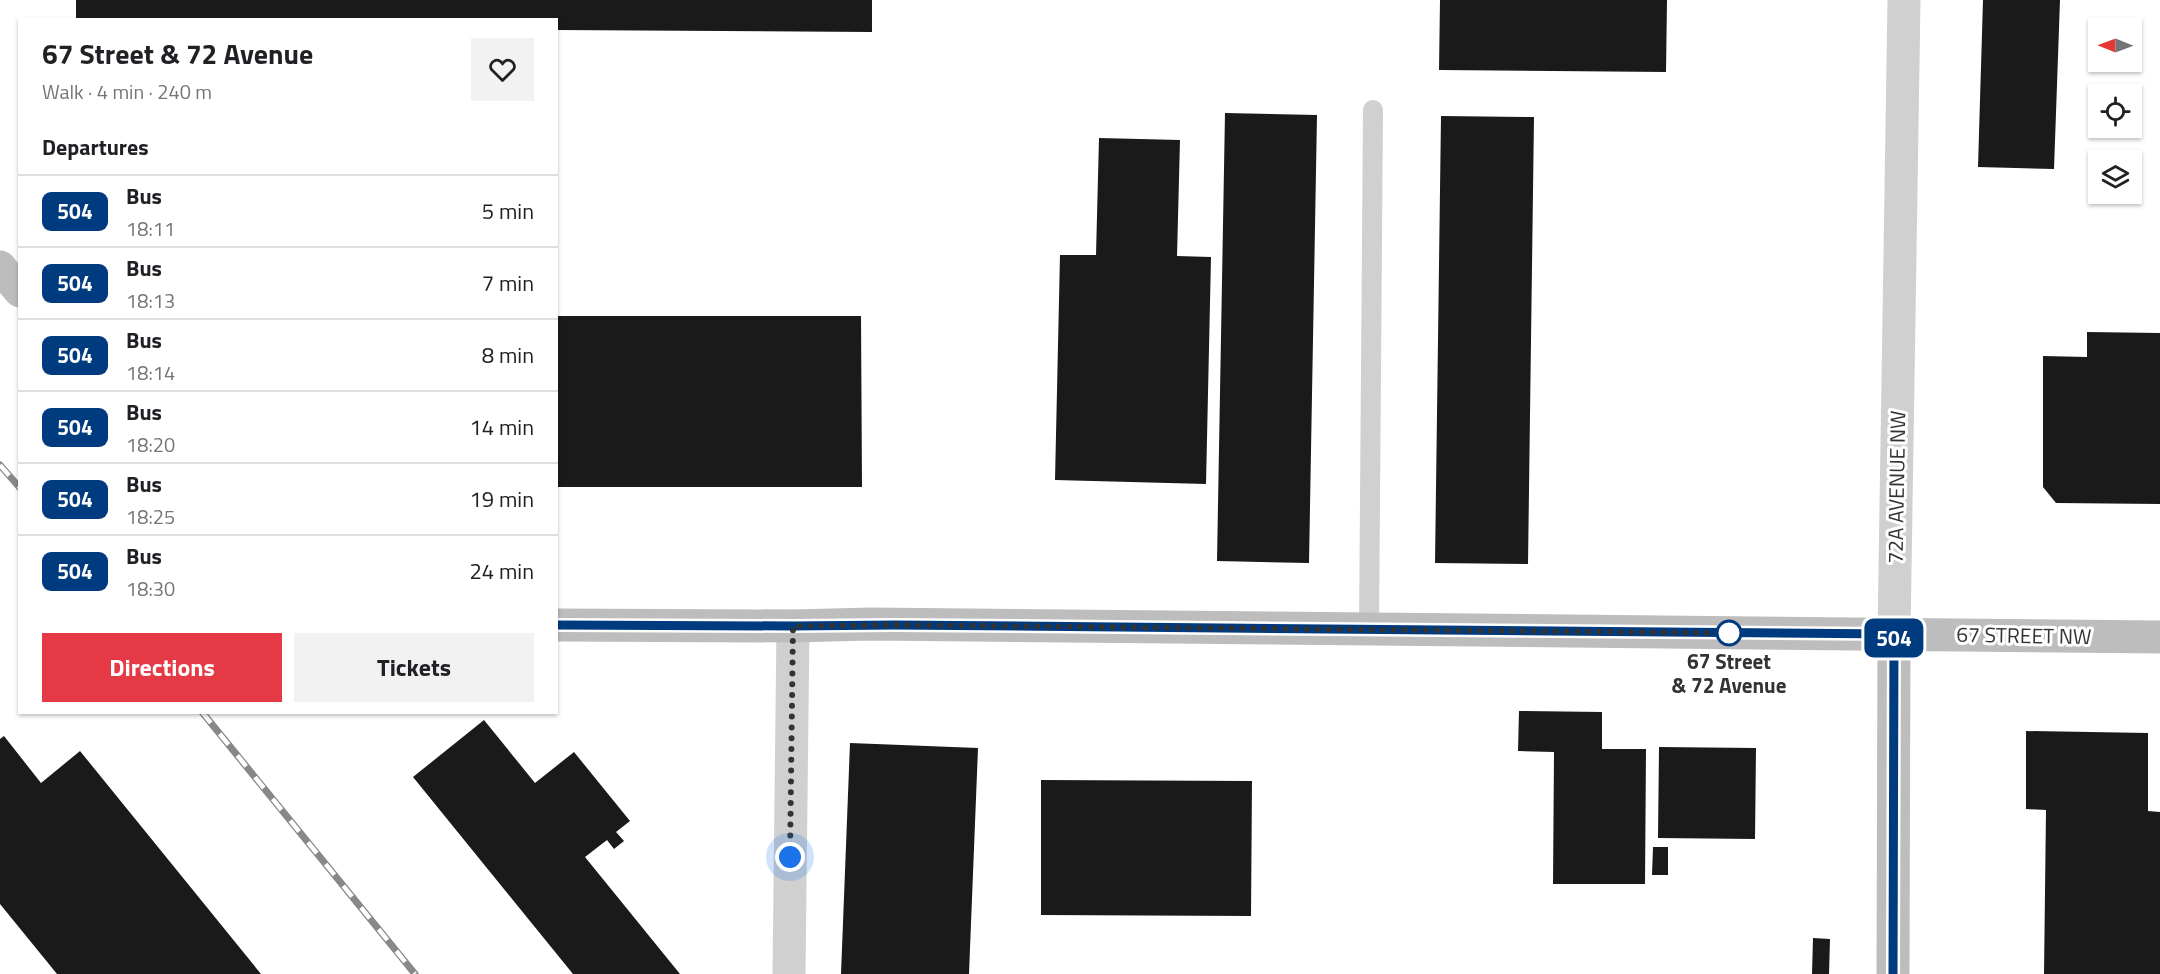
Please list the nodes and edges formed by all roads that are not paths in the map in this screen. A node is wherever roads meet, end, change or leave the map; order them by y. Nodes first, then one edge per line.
1 (1904, 0) edge
2 (1373, 110) dead end
3 (0, 267) edge
4 (18, 289) edge
5 (558, 625) edge
6 (793, 626) junction
7 (1369, 630) junction
8 (1894, 634) junction
9 (2160, 636) edge
10 (789, 974) edge
11 (1893, 974) edge

1 - 8 street, 72A AVENUE NW
2 - 7 lane
3 - 4 street
5 - 6 street, 67 STREET NW
6 - 7 street, 67 STREET NW
6 - 10 street
7 - 8 street, 67 STREET NW
8 - 9 street, 67 STREET NW
8 - 11 street, 72A AVENUE NW

